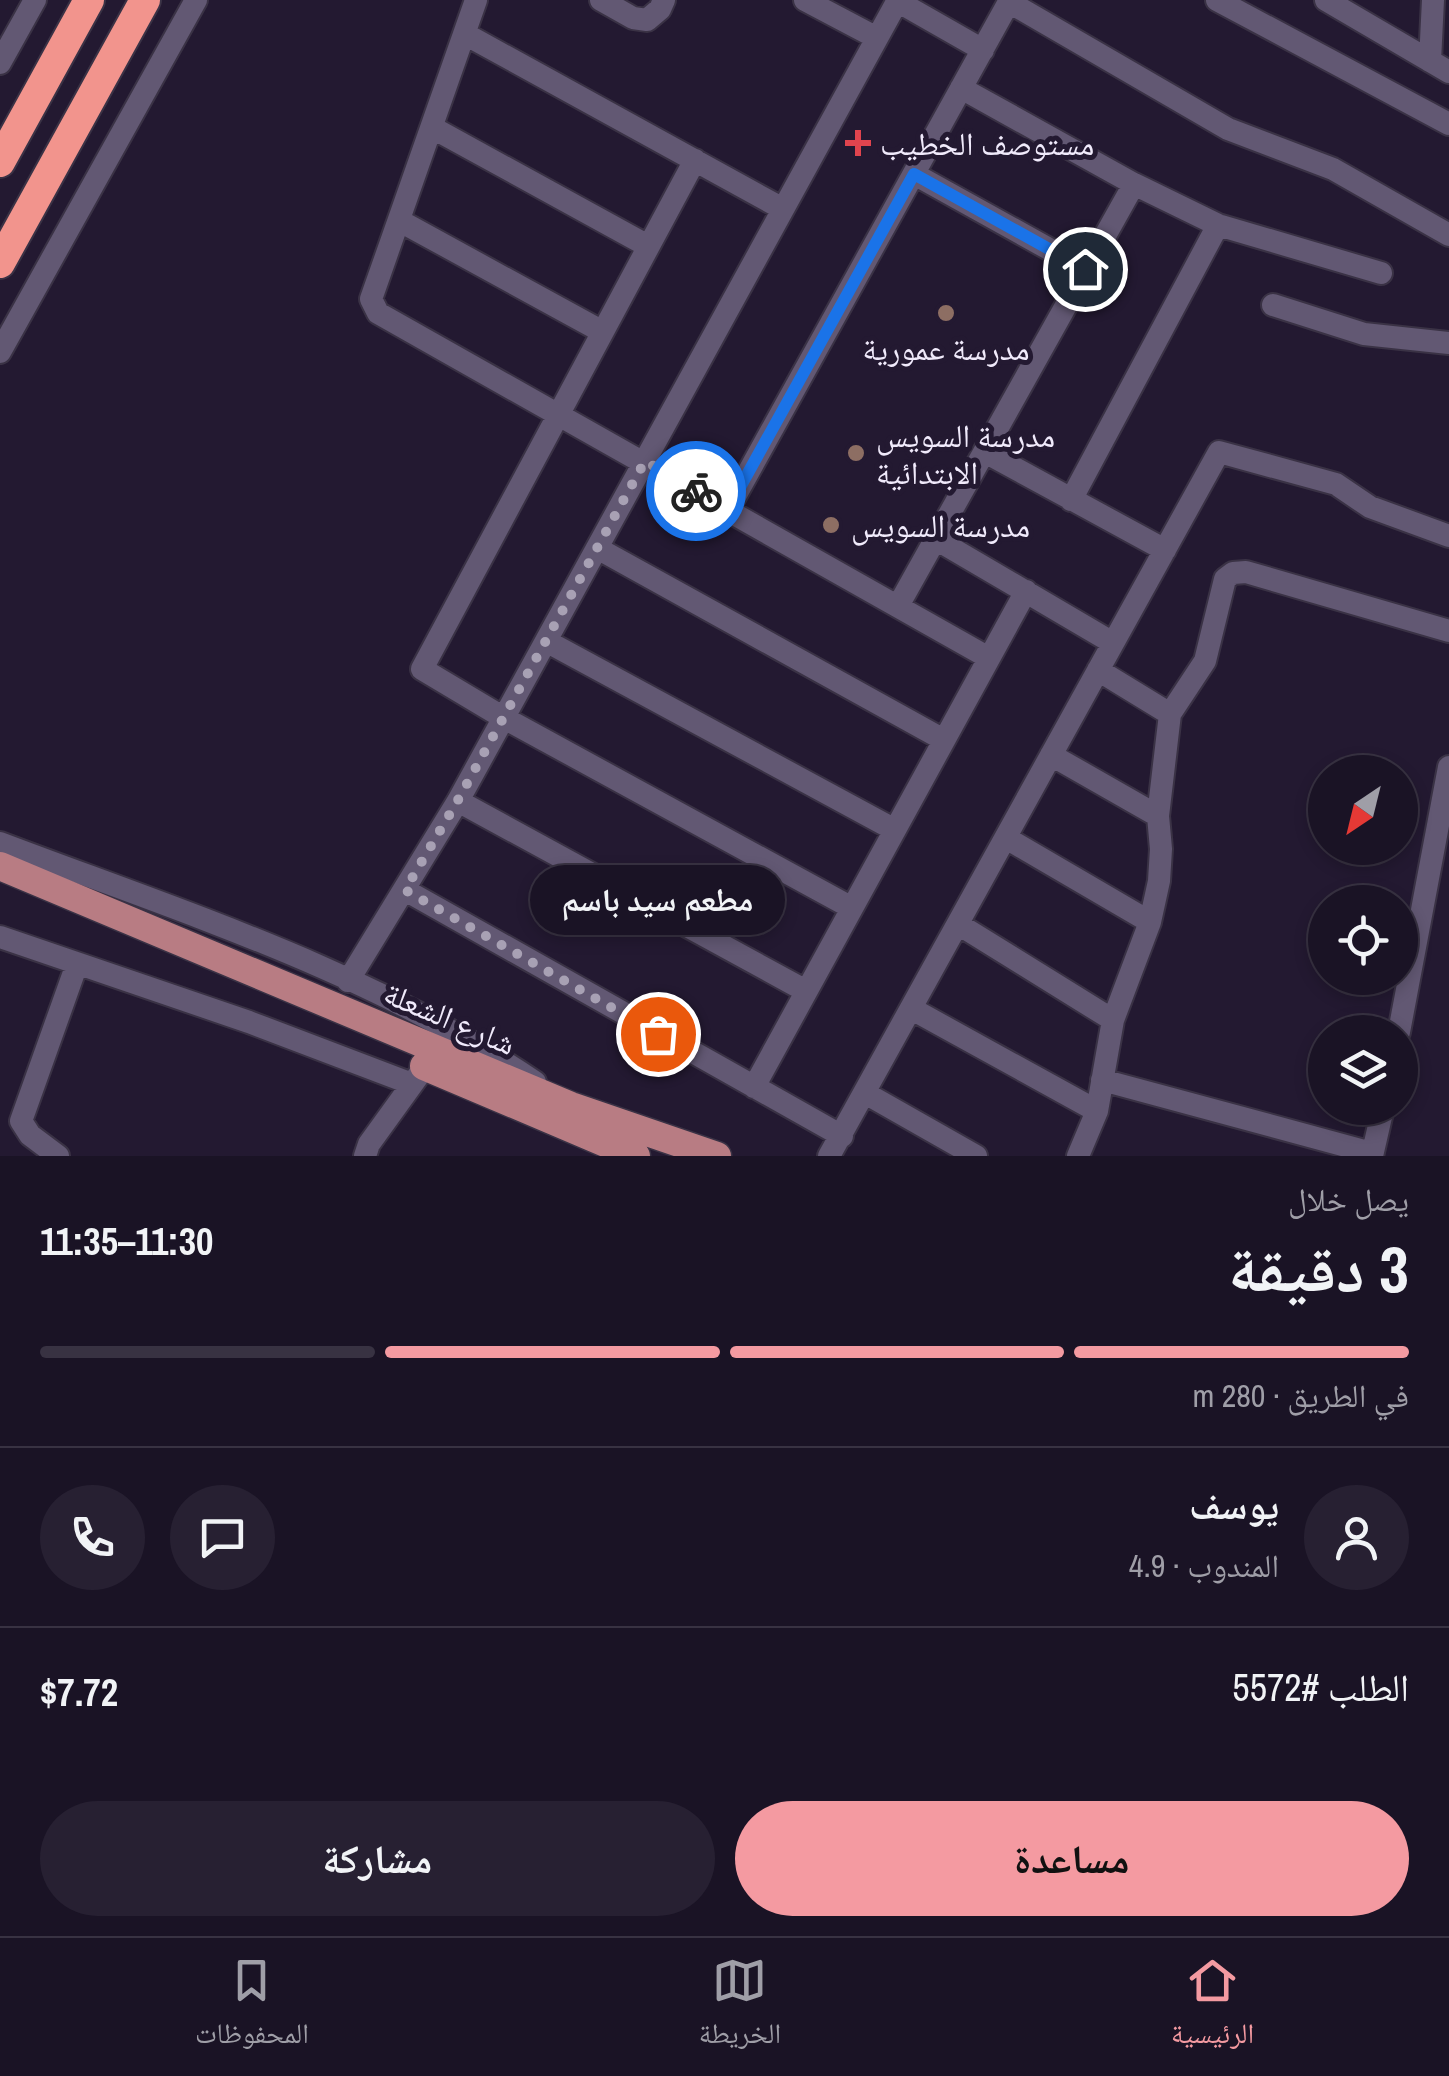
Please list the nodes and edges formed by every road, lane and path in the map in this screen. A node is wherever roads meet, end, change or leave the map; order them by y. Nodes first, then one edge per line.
1 (35, 0) edge
2 (89, 0) edge
3 (146, 0) edge
4 (196, 0) edge
5 (476, 0) edge
6 (600, 0) edge
7 (664, 0) edge
8 (804, 0) edge
9 (898, 0) edge
10 (1217, 0) edge
11 (1326, 0) edge
12 (1374, 0) edge
13 (1433, 0) edge
14 (1010, 1) edge
15 (1374, 26) junction
16 (465, 34) junction
17 (877, 38) junction
18 (983, 50) junction
19 (1439, 58) edge
20 (0, 63) edge
21 (962, 88) junction
22 (1449, 124) edge
23 (433, 128) junction
24 (695, 160) junction
25 (0, 162) edge
26 (914, 174) junction
27 (1134, 184) junction
28 (783, 209) junction
29 (400, 221) junction
30 (1218, 225) junction
31 (1449, 235) edge
32 (648, 246) junction
33 (0, 264) edge
34 (1085, 269) junction
35 (1381, 273) dead end
36 (1273, 305) dead end
37 (601, 331) junction
38 (1449, 342) edge
39 (0, 352) edge
40 (559, 412) junction
41 (985, 452) junction
42 (645, 461) junction
43 (1071, 500) junction
44 (728, 509) junction
45 (1449, 536) edge
46 (934, 538) junction
47 (597, 548) junction
48 (1165, 550) junction
49 (1026, 592) junction
50 (898, 606) junction
51 (1449, 631) edge
52 (546, 641) junction
53 (1114, 643) junction
54 (990, 658) junction
55 (1098, 670) junction
56 (1170, 714) junction
57 (504, 718) junction
58 (944, 740) junction
59 (1051, 756) junction
60 (1449, 766) edge
61 (458, 800) junction
62 (1158, 816) junction
63 (895, 830) junction
64 (1006, 838) junction
65 (0, 843) edge
66 (0, 866) edge
67 (0, 884) edge
68 (405, 890) junction
69 (852, 908) junction
70 (1150, 922) junction
71 (958, 924) junction
72 (0, 937) edge
73 (158, 941) junction
74 (77, 964) junction
75 (348, 982) junction
76 (806, 991) junction
77 (912, 1009) junction
78 (1403, 1015) edge
79 (1114, 1020) junction
80 (419, 1075) junction
81 (1102, 1080) junction
82 (754, 1087) junction
83 (865, 1093) junction
84 (571, 1106) junction
85 (1097, 1111) junction
86 (1379, 1125) edge
87 (836, 1146) edge
88 (1372, 1155) edge
89 (58, 1156) edge
90 (365, 1156) edge
91 (636, 1156) edge
92 (717, 1156) edge
93 (976, 1156) edge
94 (1078, 1156) edge

1 - 20 street
2 - 25 highway
3 - 33 highway
4 - 39 street
5 - 16 street
6 - 7 street
8 - 17 street
9 - 17 street
9 - 18 street
10 - 22 street
11 - 15 street
12 - 15 street
13 - 19 street
14 - 18 street
14 - 31 street
15 - 19 street
16 - 23 street
16 - 24 street
17 - 28 street
18 - 21 street
21 - 26 street
21 - 27 street
23 - 29 street
23 - 32 street
24 - 28 street
24 - 32 street
26 - 34 street
26 - 44 street
27 - 30 street
27 - 34 street
28 - 42 street
29 - 37 street
29 - 40 street
30 - 35 street
30 - 43 street
32 - 37 street
34 - 41 street
36 - 38 street
37 - 40 street
40 - 42 street
40 - 57 street
41 - 43 street
41 - 46 street
42 - 44 street
42 - 47 street
43 - 48 street
44 - 50 street
45 - 48 street
46 - 49 street
46 - 50 street
47 - 52 street
47 - 58 street
48 - 53 street
49 - 53 street
49 - 54 street
50 - 54 street
51 - 56 street
52 - 57 street
52 - 63 street
53 - 55 street
54 - 58 street
55 - 56 street
55 - 59 street
56 - 62 street
57 - 61 street
57 - 69 street
58 - 63 street
59 - 62 street
59 - 64 street
60 - 78 street
61 - 68 street
61 - 76 street
62 - 70 street
63 - 69 street
64 - 70 street
64 - 71 street
65 - 75 street
66 - 73 main road
67 - 73 main road
68 - 75 street
68 - 82 street
69 - 76 street
70 - 79 street
71 - 77 street
71 - 79 street
72 - 74 street
73 - 80 main road, شارع الشعلة
73 - 84 main road, شارع الشعلة
74 - 80 street
74 - 89 street
75 - 84 street
76 - 82 street
77 - 83 street
77 - 85 street
79 - 81 street
80 - 90 street
80 - 91 main road, شارع الشعلة
81 - 85 street
81 - 88 street
82 - 87 street
83 - 87 street
83 - 93 street
84 - 92 main road, شارع الشعلة
85 - 94 street
86 - 88 street

